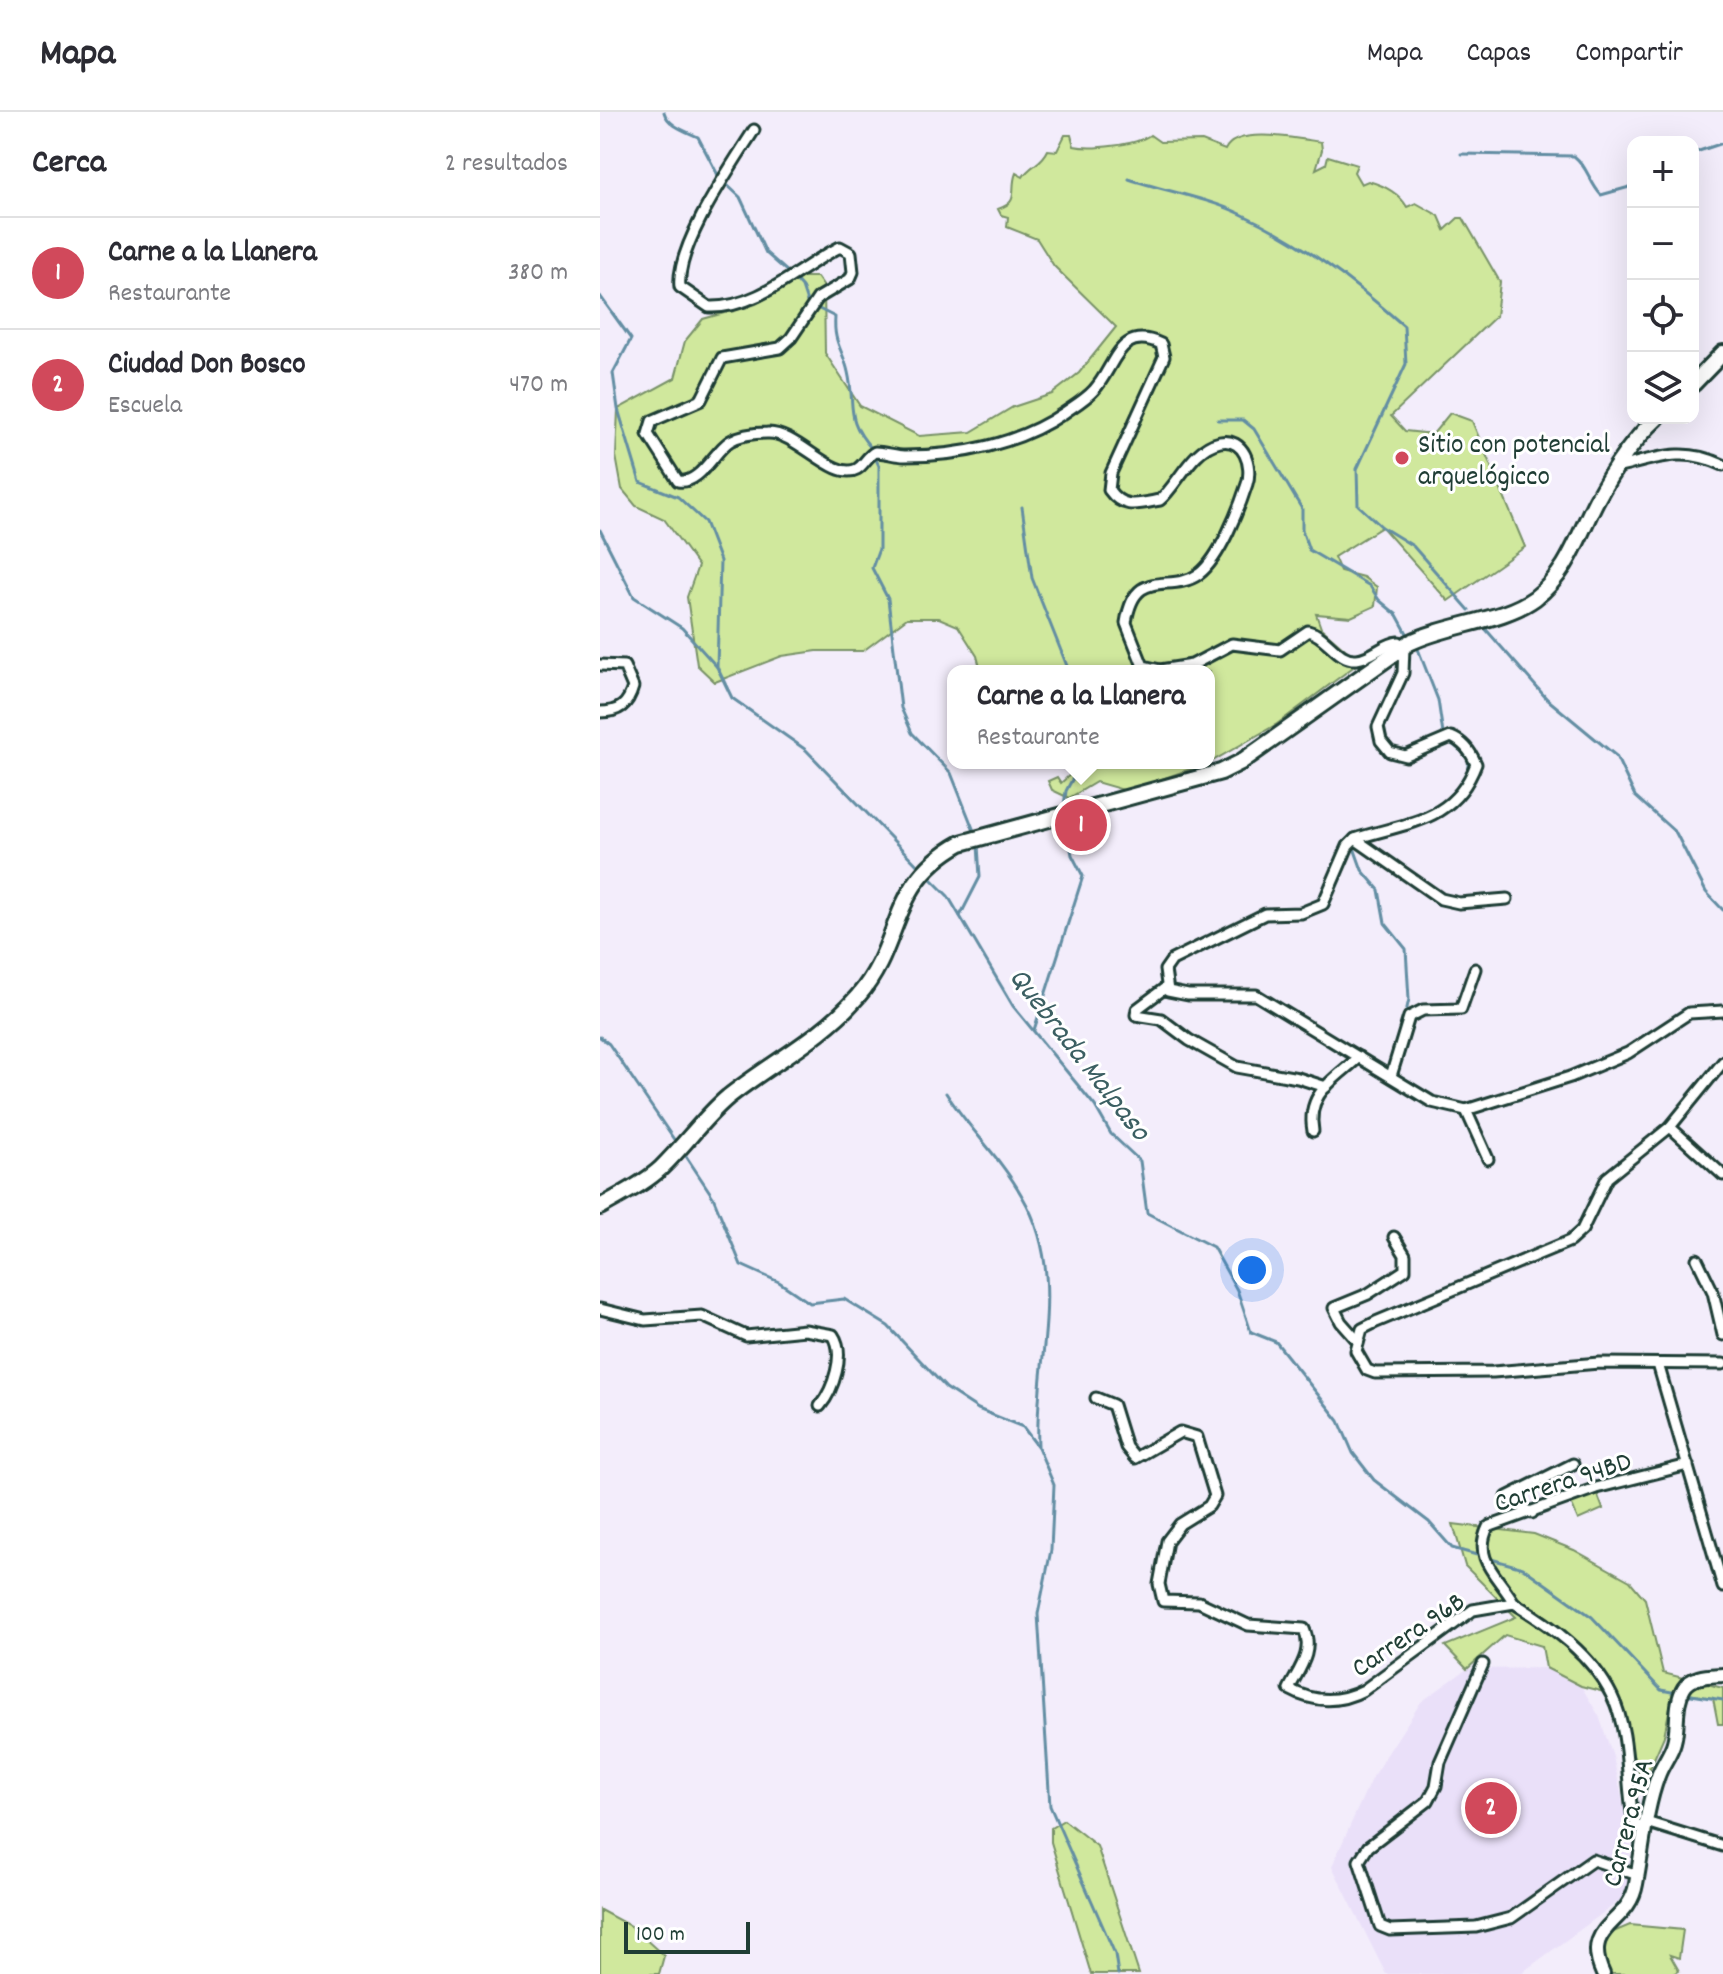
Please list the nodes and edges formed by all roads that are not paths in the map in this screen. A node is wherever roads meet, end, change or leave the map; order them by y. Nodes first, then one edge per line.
1 (754, 130) dead end
2 (1723, 353) edge
3 (1699, 378) edge
4 (1652, 424) edge
5 (1720, 461) edge
6 (1616, 468) junction
7 (1404, 647) junction
8 (600, 665) edge
9 (1143, 665) edge
10 (1192, 665) edge
11 (600, 712) edge
12 (1355, 839) junction
13 (1507, 899) dead end
14 (1475, 969) dead end
15 (1165, 988) junction
16 (1723, 1011) edge
17 (1359, 1057) junction
18 (1723, 1062) edge
19 (1391, 1076) junction
20 (1326, 1087) junction
21 (1466, 1110) junction
22 (1670, 1127) junction
23 (1313, 1131) dead end
24 (1488, 1159) dead end
25 (1723, 1175) edge
26 (600, 1207) edge
27 (1394, 1237) dead end
28 (1697, 1259) dead end
29 (600, 1309) edge
30 (1723, 1335) edge
31 (1357, 1340) junction
32 (1658, 1364) junction
33 (1723, 1364) edge
34 (1096, 1398) dead end
35 (820, 1406) dead end
36 (1573, 1464) dead end
37 (1688, 1465) junction
38 (1533, 1513) junction
39 (1723, 1544) edge
40 (1713, 1550) junction
41 (1723, 1587) edge
42 (1514, 1603) junction
43 (1483, 1664) dead end
44 (1723, 1675) edge
45 (1645, 1825) junction
46 (1723, 1846) edge
47 (1638, 1875) junction
48 (1603, 1974) edge

1 - 9 street
2 - 3 main road
4 - 6 main road
5 - 6 street
6 - 7 main road
7 - 10 street
7 - 12 street
7 - 26 main road
8 - 11 street
12 - 13 street
12 - 15 street
14 - 19 street
15 - 17 street
15 - 20 street
16 - 21 street
17 - 19 street
17 - 20 street
18 - 22 street
19 - 21 street
20 - 23 street
21 - 24 street
22 - 25 street
22 - 31 street
27 - 31 street
28 - 30 street
29 - 35 street
31 - 32 street
32 - 33 street
32 - 37 street
34 - 42 street, Carrera 96B
36 - 38 street
37 - 38 street, Carrera 94BD
37 - 40 street
38 - 42 street, Carrera 94BD
39 - 40 street
40 - 41 street
42 - 45 street
43 - 47 street
44 - 45 street, Carrera 95A
45 - 46 street
45 - 47 street, Carrera 95A
47 - 48 street, Carrera 95A

